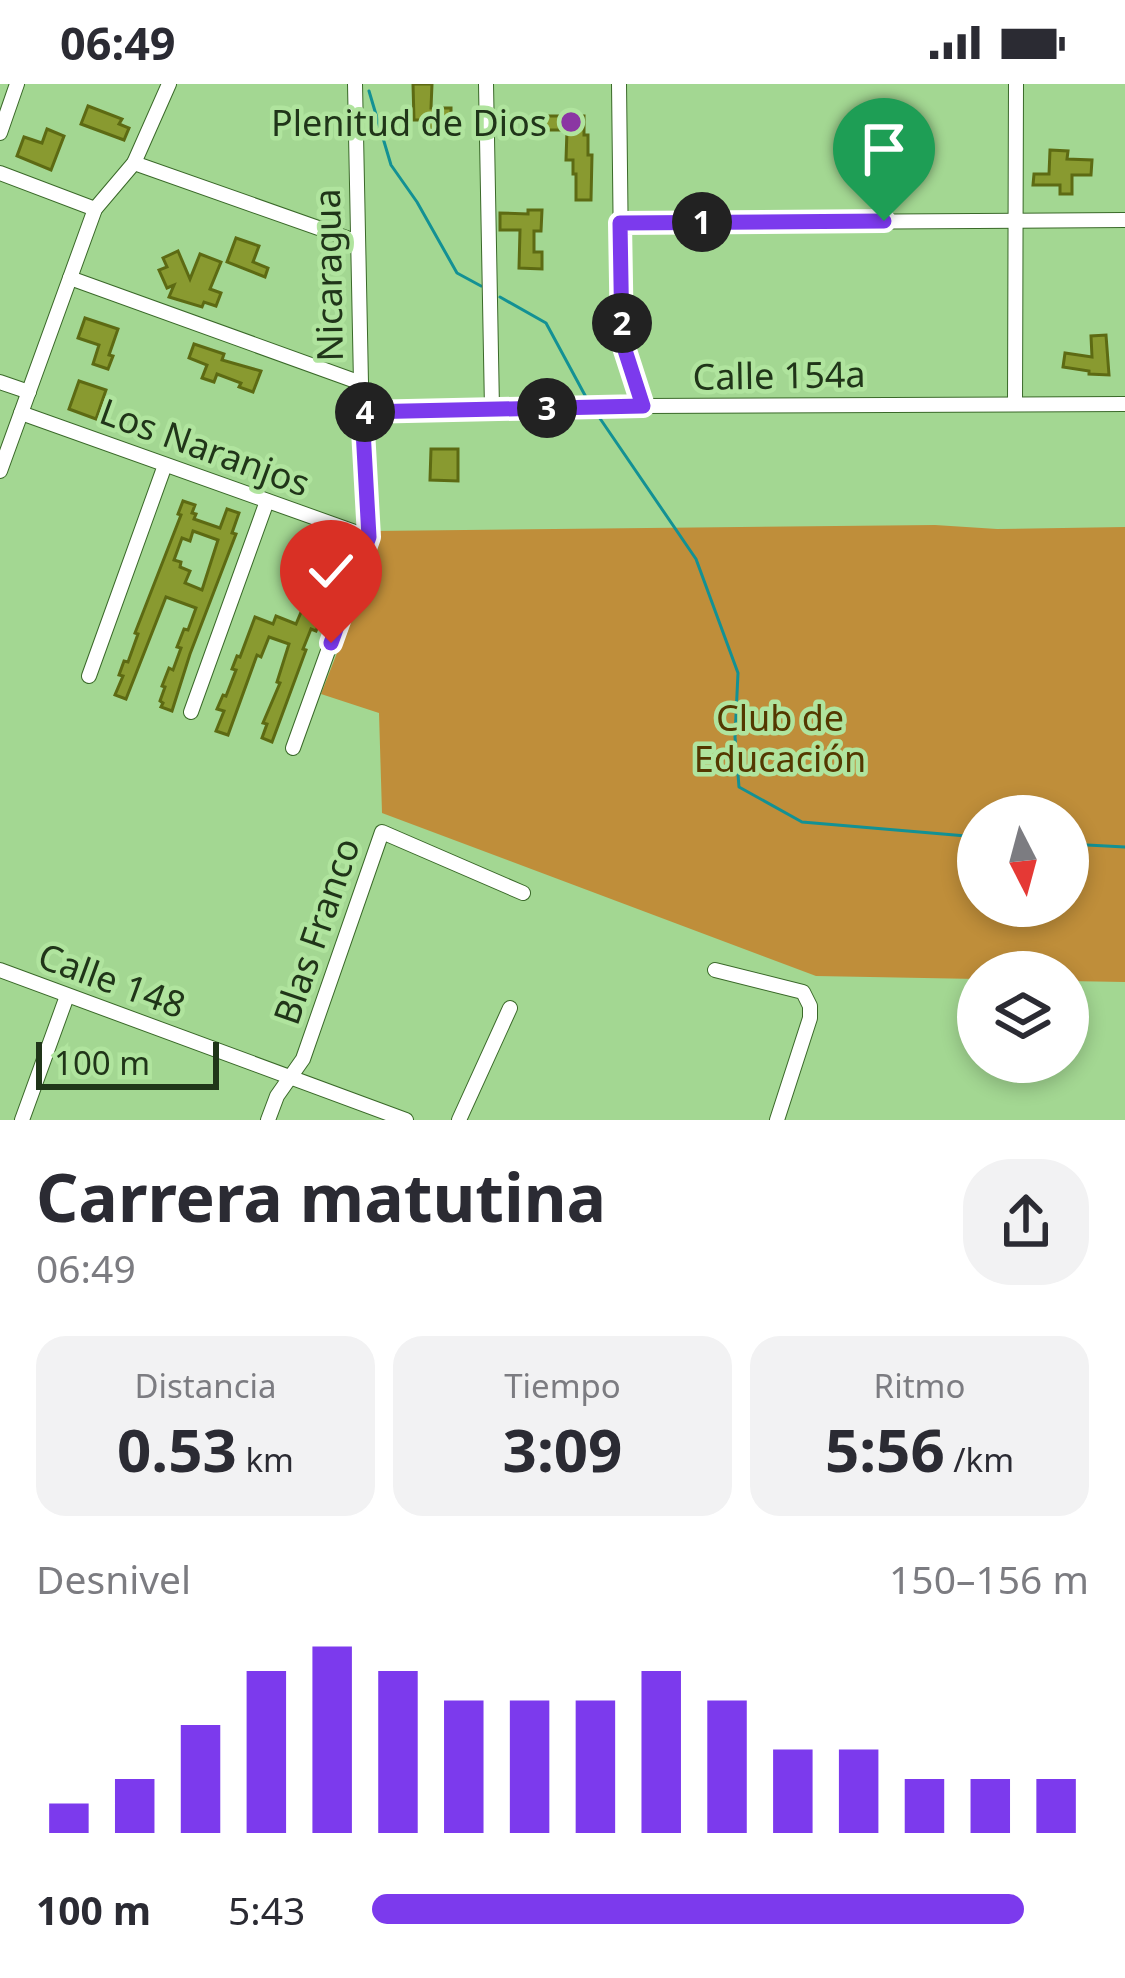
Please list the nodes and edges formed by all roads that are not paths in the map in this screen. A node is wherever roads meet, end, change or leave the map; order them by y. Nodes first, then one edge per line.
1 (16, 84) edge
2 (169, 84) edge
3 (355, 84) edge
4 (486, 84) edge
5 (619, 84) edge
6 (1016, 84) edge
7 (0, 133) edge
8 (134, 163) junction
9 (0, 172) edge
10 (95, 209) junction
11 (1016, 220) junction
12 (1125, 220) edge
13 (620, 223) junction
14 (358, 242) junction
15 (70, 278) junction
16 (0, 382) edge
17 (361, 383) junction
18 (28, 392) junction
19 (1015, 403) junction
20 (1125, 404) edge
21 (643, 406) junction
22 (493, 409) junction
23 (362, 412) junction
24 (21, 413) junction
25 (165, 465) junction
26 (0, 471) edge
27 (267, 501) junction
28 (369, 537) junction
29 (89, 676) dead end
30 (191, 712) dead end
31 (293, 748) dead end
32 (523, 893) dead end
33 (0, 970) edge
34 (715, 970) dead end
35 (67, 996) junction
36 (510, 1008) dead end
37 (290, 1077) junction
38 (22, 1120) edge
39 (268, 1120) edge
40 (406, 1120) edge
41 (459, 1120) edge
42 (777, 1120) edge

1 - 7 street
2 - 8 street
3 - 14 street, Nicaragua
4 - 22 street
5 - 13 street
6 - 11 street
8 - 10 street
8 - 14 street
9 - 10 street
10 - 15 street
11 - 12 street
11 - 13 street
11 - 19 street
13 - 21 street
14 - 17 street, Nicaragua
15 - 17 street
15 - 18 street
16 - 18 street
17 - 23 street, Nicaragua
18 - 24 street
19 - 20 street, Calle 154a
19 - 21 street, Calle 154a
21 - 22 street, Calle 154a
22 - 23 street, Calle 154a
23 - 28 street, Nicaragua
24 - 25 street, Los Naranjos
24 - 26 street
25 - 27 street, Los Naranjos
25 - 29 street
27 - 28 street, Los Naranjos
27 - 30 street
28 - 31 street
32 - 37 street, Blas Franco
33 - 35 street, Calle 148
34 - 42 street
35 - 37 street, Calle 148
35 - 38 street
36 - 41 street
37 - 39 street, Blas Franco
37 - 40 street, Calle 148

